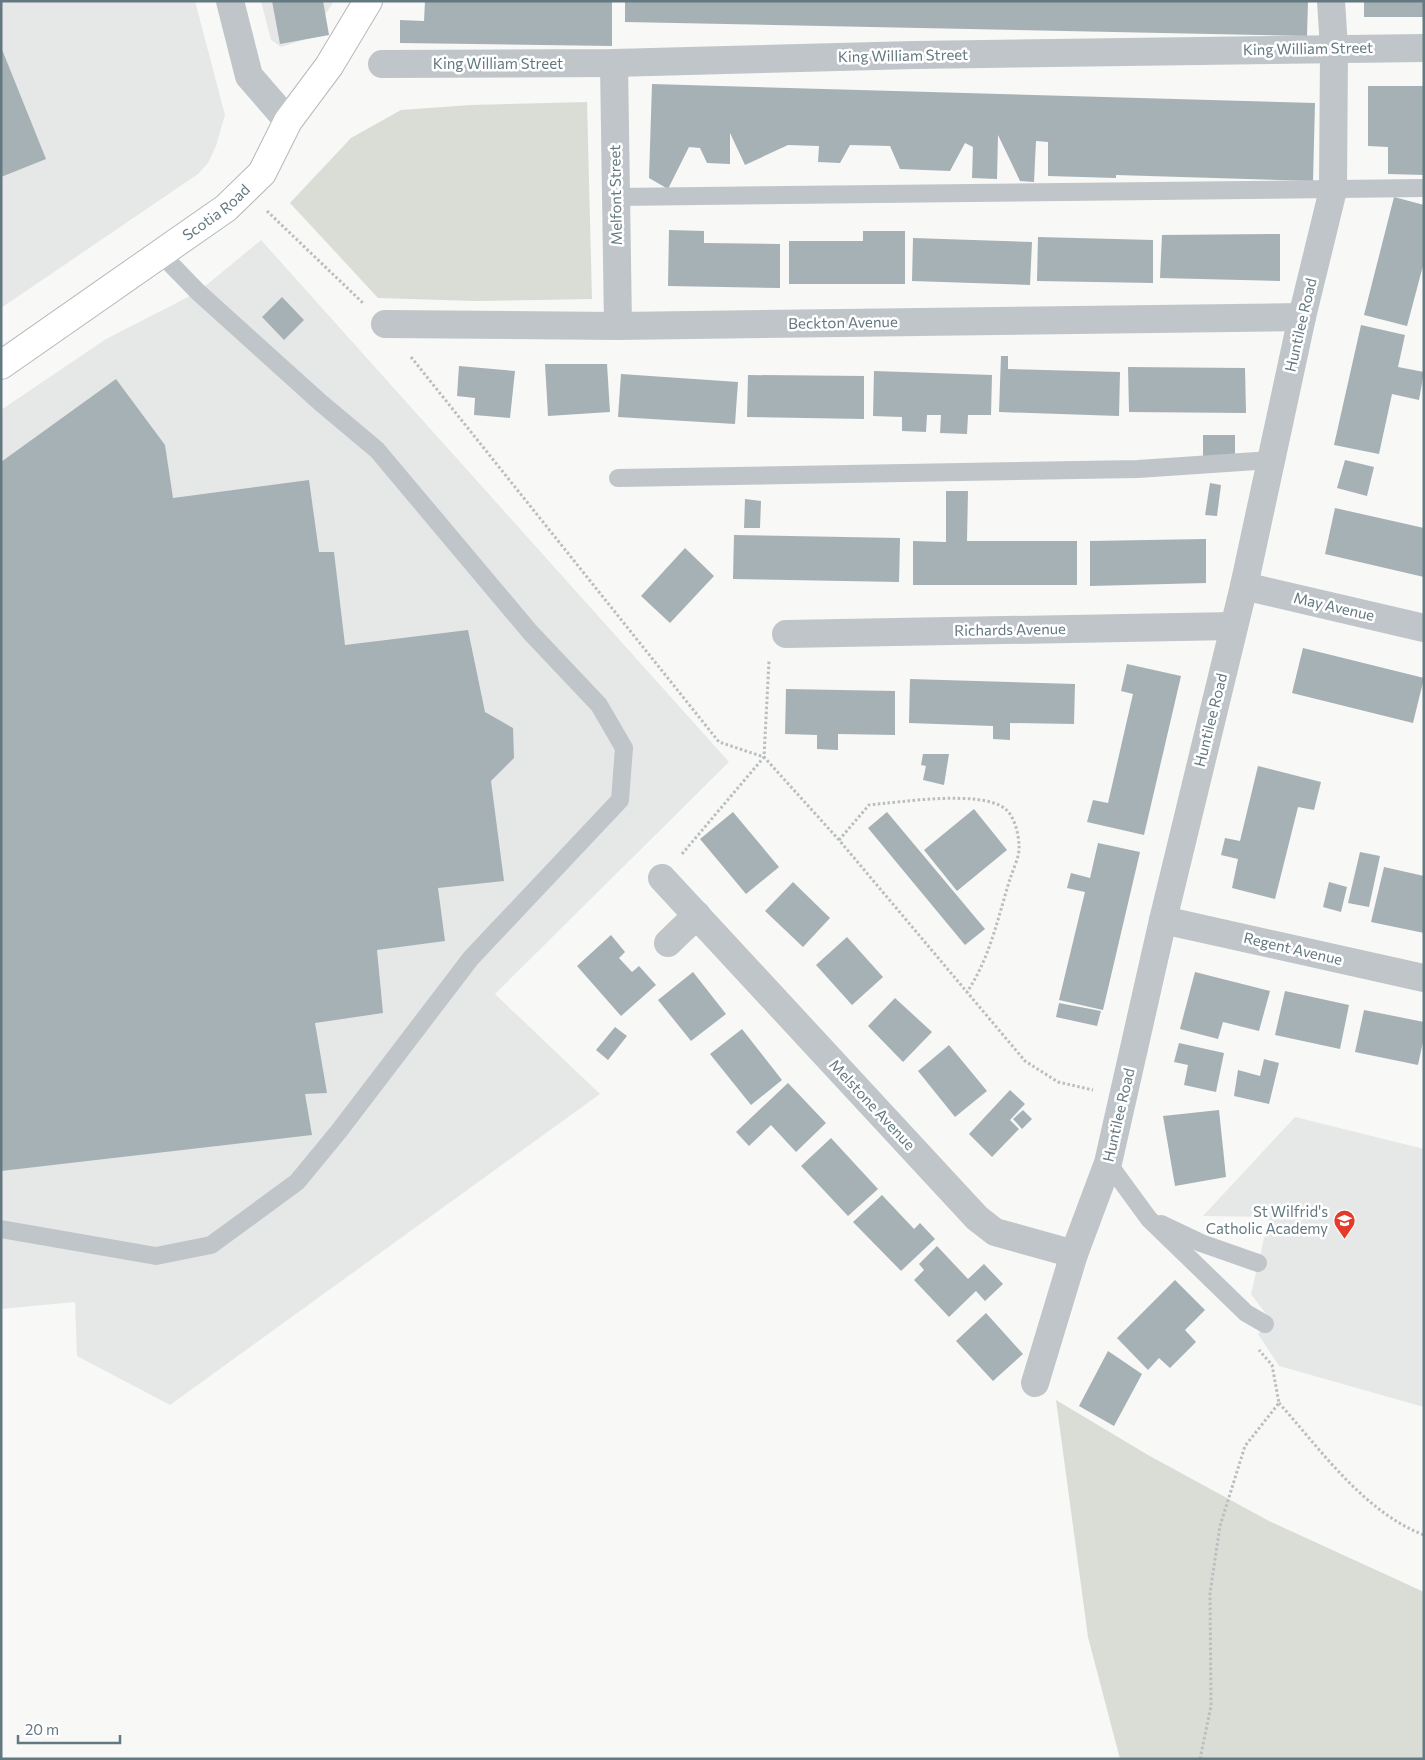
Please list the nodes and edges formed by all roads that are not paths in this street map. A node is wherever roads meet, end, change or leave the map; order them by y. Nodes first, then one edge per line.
1 (230, 1) edge
2 (368, 1) edge
3 (1331, 1) edge
4 (1334, 48) junction
5 (1424, 48) edge
6 (614, 63) junction
7 (382, 64) dead end
8 (288, 121) junction
9 (1424, 188) edge
10 (1334, 190) junction
11 (616, 197) junction
12 (161, 254) junction
13 (1302, 317) junction
14 (385, 324) road end
15 (618, 326) junction
16 (1, 365) edge
17 (1271, 460) junction
18 (618, 478) dead end
19 (1244, 586) junction
20 (1234, 626) junction
21 (1424, 628) edge
22 (786, 634) road end
23 (662, 878) road end
24 (697, 915) junction
25 (1163, 920) junction
26 (668, 943) dead end
27 (1424, 978) edge
28 (1108, 1163) junction
29 (1149, 1219) junction
30 (1, 1229) edge
31 (1074, 1254) junction
32 (1258, 1263) dead end
33 (1265, 1324) dead end
34 (1035, 1383) dead end

1 - 8 street
2 - 8 main road, Scotia Road
3 - 4 street, Huntilee Road
4 - 5 street, King William Street
4 - 6 street, King William Street
4 - 10 street, Huntilee Road
6 - 7 street, King William Street
6 - 11 street, Melfont Street
8 - 12 main road, Scotia Road
9 - 10 lane
10 - 11 lane
10 - 13 street, Huntilee Road
11 - 15 street, Melfont Street
12 - 16 main road, Scotia Road
12 - 30 lane
13 - 15 street, Beckton Avenue
13 - 17 street, Huntilee Road
14 - 15 street, Beckton Avenue
17 - 18 lane
17 - 19 street, Huntilee Road
19 - 20 street, Huntilee Road
19 - 21 street, May Avenue
20 - 22 street, Richards Avenue
20 - 25 street, Huntilee Road
23 - 24 street, Melstone Avenue
24 - 26 street
24 - 31 street, Melstone Avenue
25 - 27 street, Regent Avenue
25 - 28 street, Huntilee Road
28 - 29 lane
28 - 31 street, Huntilee Road
29 - 32 lane
29 - 33 lane
31 - 34 street, Huntilee Road

